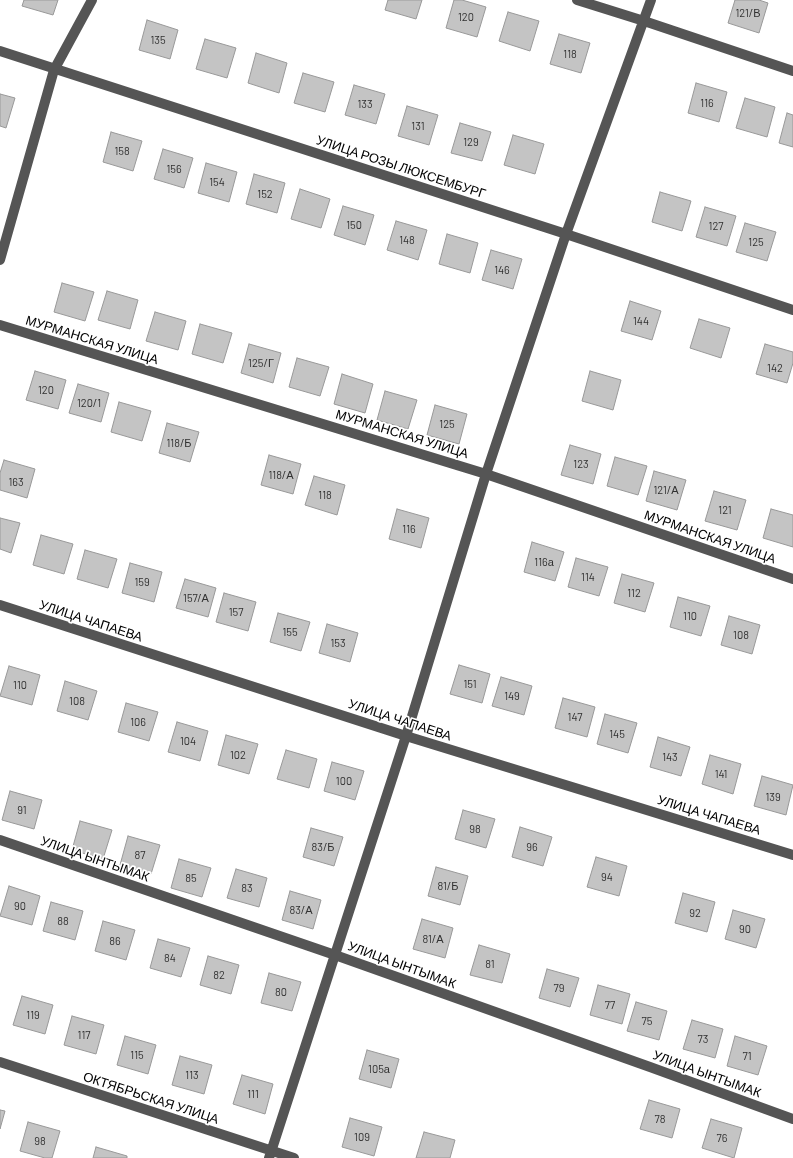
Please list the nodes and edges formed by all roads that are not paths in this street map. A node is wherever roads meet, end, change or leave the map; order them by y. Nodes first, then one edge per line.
1 (92, 0) edge
2 (577, 0) edge
3 (651, 0) edge
4 (644, 21) junction
5 (0, 52) edge
6 (54, 70) junction
7 (793, 71) edge
8 (566, 234) junction
9 (0, 260) edge
10 (793, 310) edge
11 (0, 325) edge
12 (486, 474) junction
13 (793, 579) edge
14 (0, 605) edge
15 (406, 736) junction
16 (0, 840) edge
17 (793, 855) edge
18 (335, 955) junction
19 (0, 1062) edge
20 (793, 1119) edge
21 (270, 1154) edge
22 (294, 1158) edge

1 - 6 street
2 - 4 street
3 - 4 street
4 - 7 street
4 - 8 street
5 - 6 street, УЛИЦА РОЗЫ ЛЮКСЕМБУРГ
6 - 8 street, УЛИЦА РОЗЫ ЛЮКСЕМБУРГ
6 - 9 street
8 - 10 street, УЛИЦА РОЗЫ ЛЮКСЕМБУРГ
8 - 12 street
11 - 12 street, МУРМАНСКАЯ УЛИЦА
12 - 13 street, МУРМАНСКАЯ УЛИЦА
12 - 15 street
14 - 15 street, УЛИЦА ЧАПАЕВА
15 - 17 street, УЛИЦА ЧАПАЕВА
15 - 18 street
16 - 18 street, УЛИЦА ЫНТЫМАК
18 - 20 street, УЛИЦА ЫНТЫМАК
18 - 21 street
19 - 21 street, ОКТЯБРЬСКАЯ УЛИЦА
21 - 22 street, ОКТЯБРЬСКАЯ УЛИЦА

